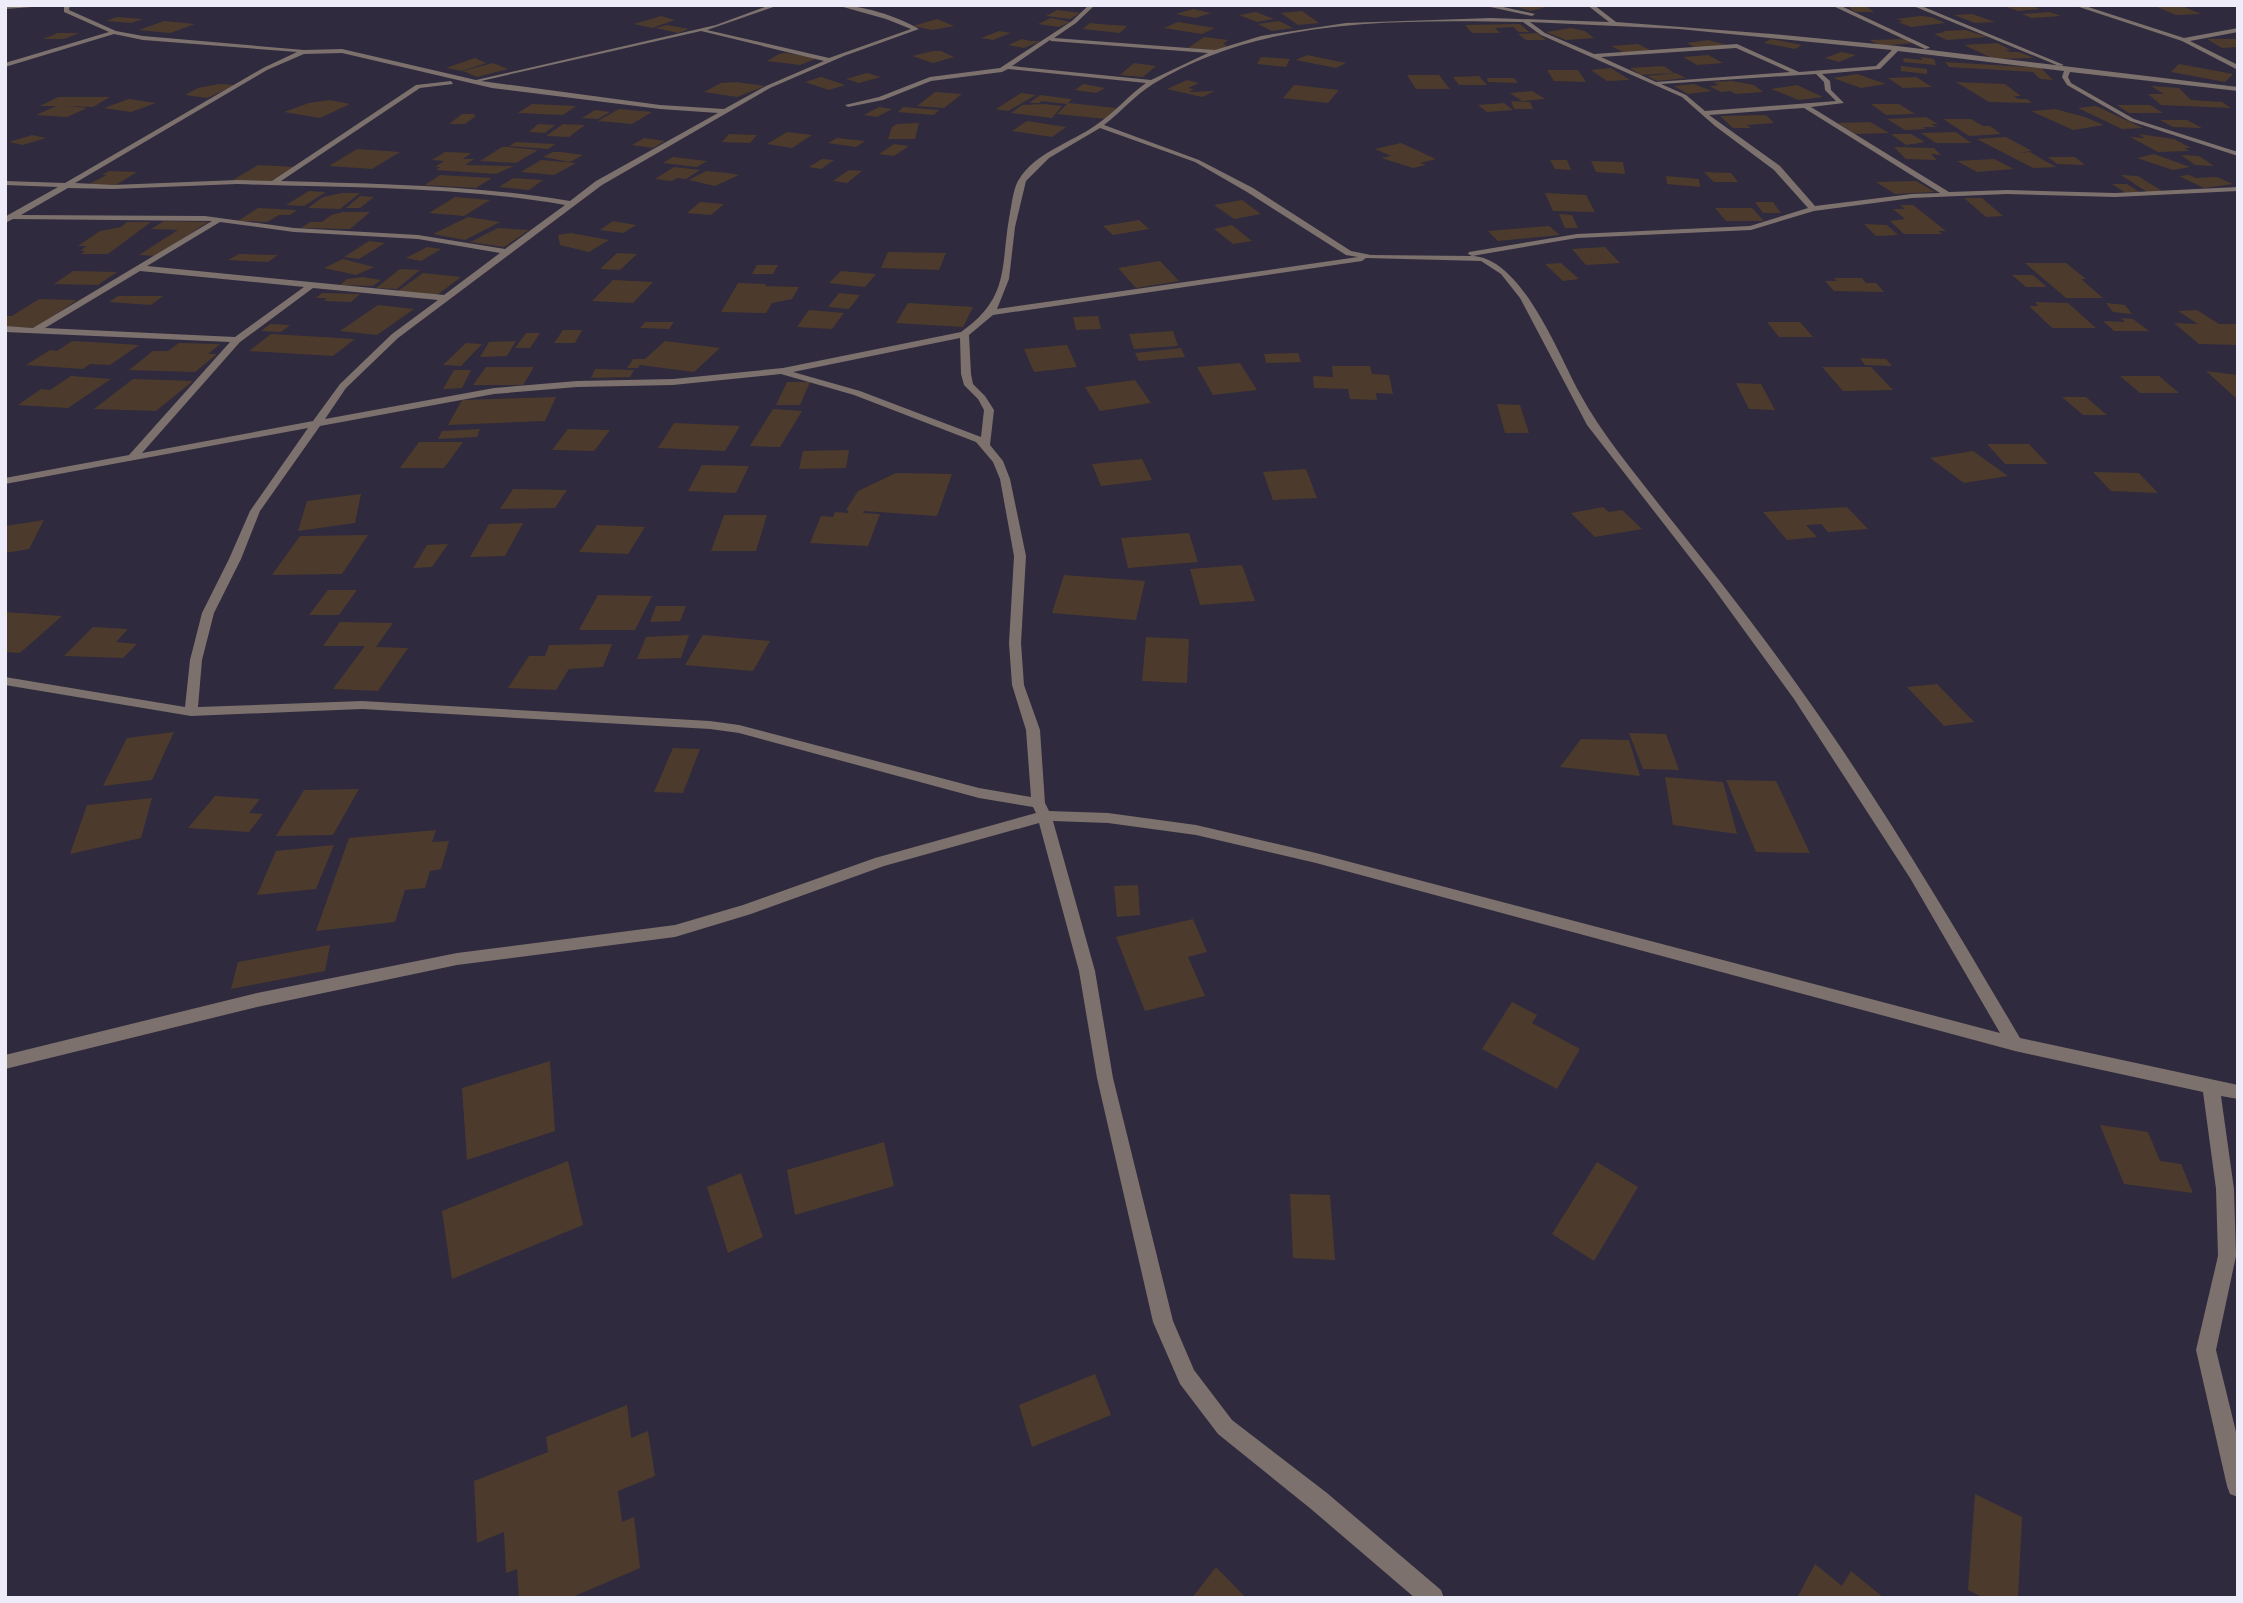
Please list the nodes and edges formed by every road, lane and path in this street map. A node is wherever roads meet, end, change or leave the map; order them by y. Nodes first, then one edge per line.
1 (56, 5) edge
2 (67, 5) edge
3 (776, 5) edge
4 (839, 5) edge
5 (1092, 5) edge
6 (1484, 5) edge
7 (1590, 5) edge
8 (1914, 5) edge
9 (2076, 5) edge
10 (1836, 6) edge
11 (5, 7) edge
12 (1523, 20) junction
13 (1574, 21) junction
14 (1614, 23) junction
15 (698, 30) junction
16 (2238, 30) edge
17 (114, 32) junction
18 (1051, 39) junction
19 (2184, 40) junction
20 (1897, 48) junction
21 (307, 51) junction
22 (1219, 52) junction
23 (1934, 52) junction
24 (1591, 56) junction
25 (829, 60) junction
26 (5, 63) edge
27 (1007, 67) junction
28 (2238, 68) edge
29 (2067, 71) junction
30 (2078, 72) junction
31 (1818, 73) junction
32 (1798, 74) junction
33 (470, 82) junction
34 (1152, 82) junction
35 (1654, 83) junction
36 (2238, 89) edge
37 (848, 105) dead end
38 (1806, 107) junction
39 (725, 111) junction
40 (1705, 113) junction
41 (1100, 126) junction
42 (2238, 154) edge
43 (5, 183) edge
44 (273, 184) junction
45 (62, 187) junction
46 (2238, 189) edge
47 (1946, 193) junction
48 (572, 204) junction
49 (1813, 209) junction
50 (8, 219) edge
51 (219, 220) junction
52 (507, 252) junction
53 (1371, 257) junction
54 (1454, 257) junction
55 (139, 268) junction
56 (313, 284) junction
57 (445, 298) junction
58 (992, 312) junction
59 (5, 329) edge
60 (36, 330) junction
61 (964, 334) junction
62 (237, 340) junction
63 (783, 372) junction
64 (318, 422) junction
65 (985, 444) junction
66 (133, 457) junction
67 (5, 481) edge
68 (5, 681) edge
69 (191, 712) junction
70 (1041, 809) junction
71 (2015, 1044) junction
72 (5, 1062) edge
73 (2211, 1088) junction
74 (2238, 1092) edge
75 (2238, 1486) edge
76 (1433, 1598) edge

1 - 11 street
2 - 17 street
3 - 15 street
4 - 25 street
5 - 18 street
6 - 13 street
7 - 14 street
8 - 30 street
9 - 19 street
10 - 23 street
12 - 13 street
12 - 22 street
12 - 24 street
13 - 14 street
14 - 20 street
15 - 25 street
15 - 33 street
16 - 19 street
17 - 21 street
17 - 26 street
18 - 22 street
18 - 27 street
19 - 28 street
20 - 23 street
20 - 31 street
21 - 33 street
21 - 45 street
22 - 34 street
23 - 29 street
24 - 32 street
24 - 35 street
25 - 39 street
27 - 34 street
27 - 37 street
29 - 30 street
29 - 42 street
30 - 36 street
31 - 32 street
31 - 38 street
32 - 35 street
33 - 39 street
33 - 44 street
34 - 41 street
35 - 40 street
38 - 40 street
38 - 47 street
39 - 48 street
40 - 49 street
41 - 53 street
41 - 58 street
43 - 45 street
44 - 45 street
44 - 48 street
45 - 50 street
46 - 47 street
47 - 49 street
48 - 52 street
49 - 54 street
50 - 51 street
51 - 52 street
51 - 55 street
52 - 57 street
53 - 54 street
53 - 58 street
54 - 71 street
55 - 56 street
55 - 60 street
56 - 57 street
56 - 62 street
57 - 64 street
58 - 61 street
59 - 60 street
60 - 62 street
61 - 63 street
61 - 65 street
62 - 66 street
63 - 64 street
63 - 65 street
64 - 66 street
64 - 69 street
65 - 70 street
66 - 67 street
68 - 69 street
69 - 70 street
70 - 71 street
70 - 72 street
70 - 76 street
71 - 73 street
73 - 74 street
73 - 75 street

